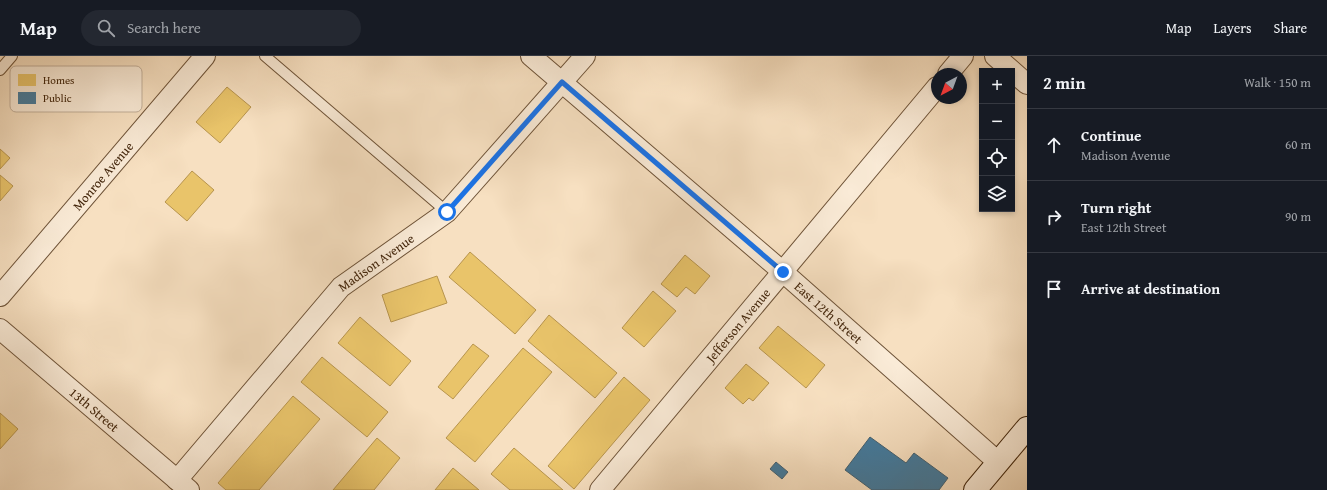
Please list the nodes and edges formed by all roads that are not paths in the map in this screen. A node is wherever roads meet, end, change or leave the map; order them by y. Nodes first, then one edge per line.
1 (12, 56) edge
2 (205, 56) edge
3 (265, 56) edge
4 (531, 56) edge
5 (585, 56) edge
6 (963, 56) edge
7 (995, 56) edge
8 (953, 68) edge
9 (0, 70) edge
10 (562, 82) junction
11 (1027, 84) edge
12 (931, 94) edge
13 (447, 212) junction
14 (783, 272) junction
15 (0, 296) edge
16 (0, 329) edge
17 (1027, 428) edge
18 (998, 462) junction
19 (183, 485) edge
20 (600, 490) edge
21 (975, 490) edge

1 - 9 lane
2 - 15 street, Monroe Avenue
3 - 13 lane
4 - 10 street, East 12th Street
5 - 10 street, Madison Avenue
6 - 8 street
7 - 11 street
10 - 13 street, Madison Avenue
10 - 14 street, East 12th Street
12 - 14 street, Jefferson Avenue
13 - 19 street, Madison Avenue
14 - 18 street, East 12th Street
14 - 20 street, Jefferson Avenue
16 - 19 street, 13th Street
17 - 18 main road
18 - 21 main road

